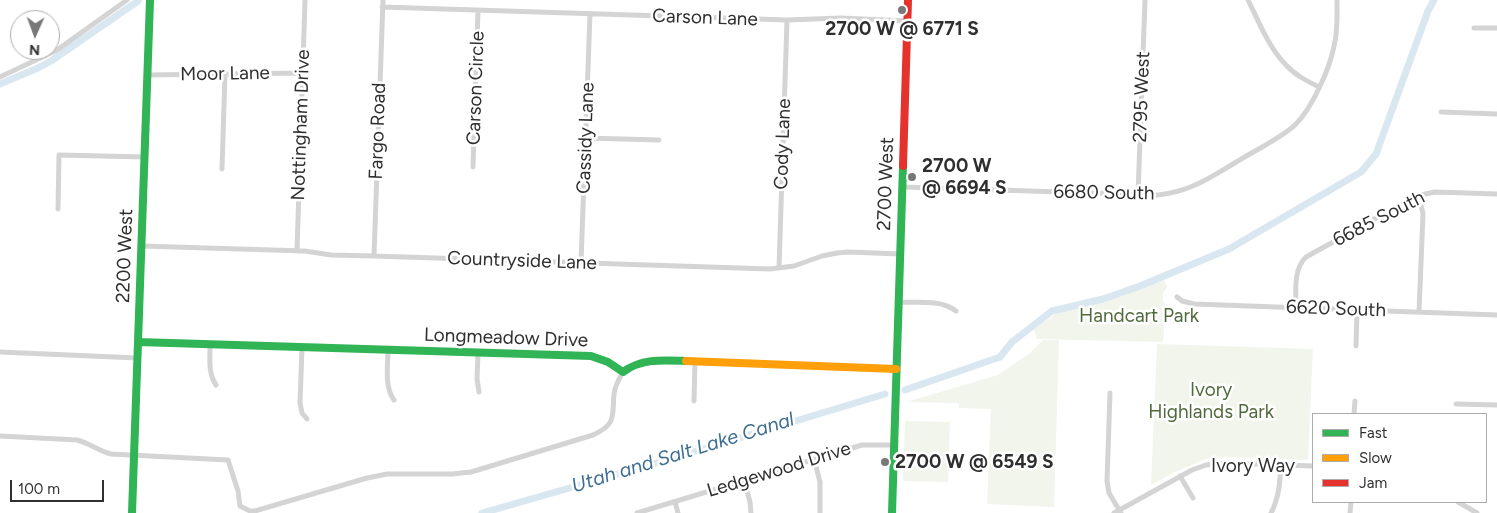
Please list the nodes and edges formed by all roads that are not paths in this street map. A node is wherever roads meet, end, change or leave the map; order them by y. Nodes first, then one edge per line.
1 (126, 0) edge
2 (150, 0) edge
3 (305, 0) edge
4 (383, 0) edge
5 (908, 0) edge
6 (1145, 0) edge
7 (1248, 0) edge
8 (1337, 0) edge
9 (382, 7) junction
10 (478, 10) junction
11 (590, 14) junction
12 (787, 20) junction
13 (908, 21) junction
14 (1474, 28) dead end
15 (1497, 28) edge
16 (302, 73) junction
17 (225, 74) junction
18 (147, 75) junction
19 (0, 77) edge
20 (1319, 87) junction
21 (1441, 112) dead end
22 (1497, 114) edge
23 (586, 138) junction
24 (659, 140) dead end
25 (145, 158) junction
26 (473, 166) dead end
27 (222, 170) dead end
28 (902, 186) junction
29 (1497, 194) edge
30 (1138, 195) junction
31 (1416, 196) junction
32 (58, 209) dead end
33 (142, 246) junction
34 (297, 251) junction
35 (900, 254) junction
36 (374, 256) junction
37 (581, 262) junction
38 (779, 268) junction
39 (1177, 297) dead end
40 (898, 302) junction
41 (1296, 308) junction
42 (1357, 310) junction
43 (956, 311) dead end
44 (1419, 312) junction
45 (1497, 315) edge
46 (138, 342) junction
47 (210, 345) junction
48 (1356, 346) dead end
49 (302, 348) junction
50 (388, 350) junction
51 (0, 352) edge
52 (478, 353) junction
53 (137, 358) junction
54 (695, 361) junction
55 (896, 368) junction
56 (623, 372) junction
57 (216, 385) dead end
58 (479, 392) dead end
59 (1110, 393) dead end
60 (394, 400) dead end
61 (694, 401) dead end
62 (1355, 401) dead end
63 (1456, 404) dead end
64 (1497, 406) edge
65 (1354, 413) edge
66 (307, 419) dead end
67 (0, 436) edge
68 (894, 445) junction
69 (134, 455) junction
70 (814, 459) junction
71 (1281, 465) junction
72 (1312, 466) edge
73 (1180, 476) junction
74 (744, 480) junction
75 (1193, 498) dead end
76 (675, 502) junction
77 (1460, 503) edge
78 (1118, 512) edge
79 (132, 513) edge
80 (637, 513) edge
81 (678, 513) edge
82 (751, 513) edge
83 (820, 513) edge
84 (892, 513) edge
85 (1271, 513) edge
86 (1476, 513) edge

1 - 19 street
2 - 18 street, 2200 West
3 - 16 street, Nottingham Drive
4 - 9 street, Fargo Road
5 - 13 street, 2700 West
6 - 30 street, 2795 West
7 - 20 street
8 - 20 street, 6680 South
9 - 10 street, Carson Lane
9 - 36 street, Fargo Road
10 - 11 street, Carson Lane
10 - 26 street, Carson Circle
11 - 12 street, Carson Lane
11 - 23 street, Cassidy Lane
12 - 13 street, Carson Lane
12 - 38 street, Cody Lane
13 - 28 street, 2700 West
14 - 15 street
16 - 17 street, Moor Lane
16 - 34 street, Nottingham Drive
17 - 18 street, Moor Lane
17 - 27 street
18 - 25 street, 2200 West
20 - 30 street, 6680 South
21 - 22 street
23 - 24 street
23 - 37 street, Cassidy Lane
25 - 32 street
25 - 33 street, 2200 West
28 - 30 street, 6680 South
28 - 35 street, 2700 West
29 - 31 street, 6685 South
31 - 41 street, 6685 South
31 - 44 street
33 - 34 street, Countryside Lane
33 - 46 street, 2200 West
34 - 36 street, Countryside Lane
35 - 38 street, Countryside Lane
35 - 40 street, 2700 West
36 - 37 street, Countryside Lane
37 - 38 street, Countryside Lane
39 - 41 street, 6620 South
40 - 43 street
40 - 55 street, 2700 West
41 - 42 street, 6620 South
42 - 44 street, 6620 South
42 - 48 street
44 - 45 street, 6620 South
46 - 47 street, Longmeadow Drive
46 - 53 street, 2200 West
47 - 49 street, Longmeadow Drive
47 - 57 street
49 - 50 street, Longmeadow Drive
49 - 66 street
50 - 52 street, Longmeadow Drive
50 - 60 street
51 - 53 street
52 - 56 street, Longmeadow Drive
52 - 58 street
53 - 69 street, 2200 West
54 - 55 street
54 - 56 street
54 - 61 street
55 - 68 street, 2700 West
56 - 69 street
59 - 78 street
62 - 65 street
63 - 64 street
67 - 69 street
68 - 70 street, Ledgewood Drive
68 - 84 street, 2700 West
69 - 79 street, 2200 West
70 - 74 street, Ledgewood Drive
70 - 83 street
71 - 72 street, Ivory Way
71 - 73 street, Ivory Way
71 - 85 street
73 - 75 street
73 - 78 street, Ivory Way
74 - 76 street, Ledgewood Drive
74 - 82 street
76 - 80 street, Ledgewood Drive
76 - 81 street
77 - 86 street

